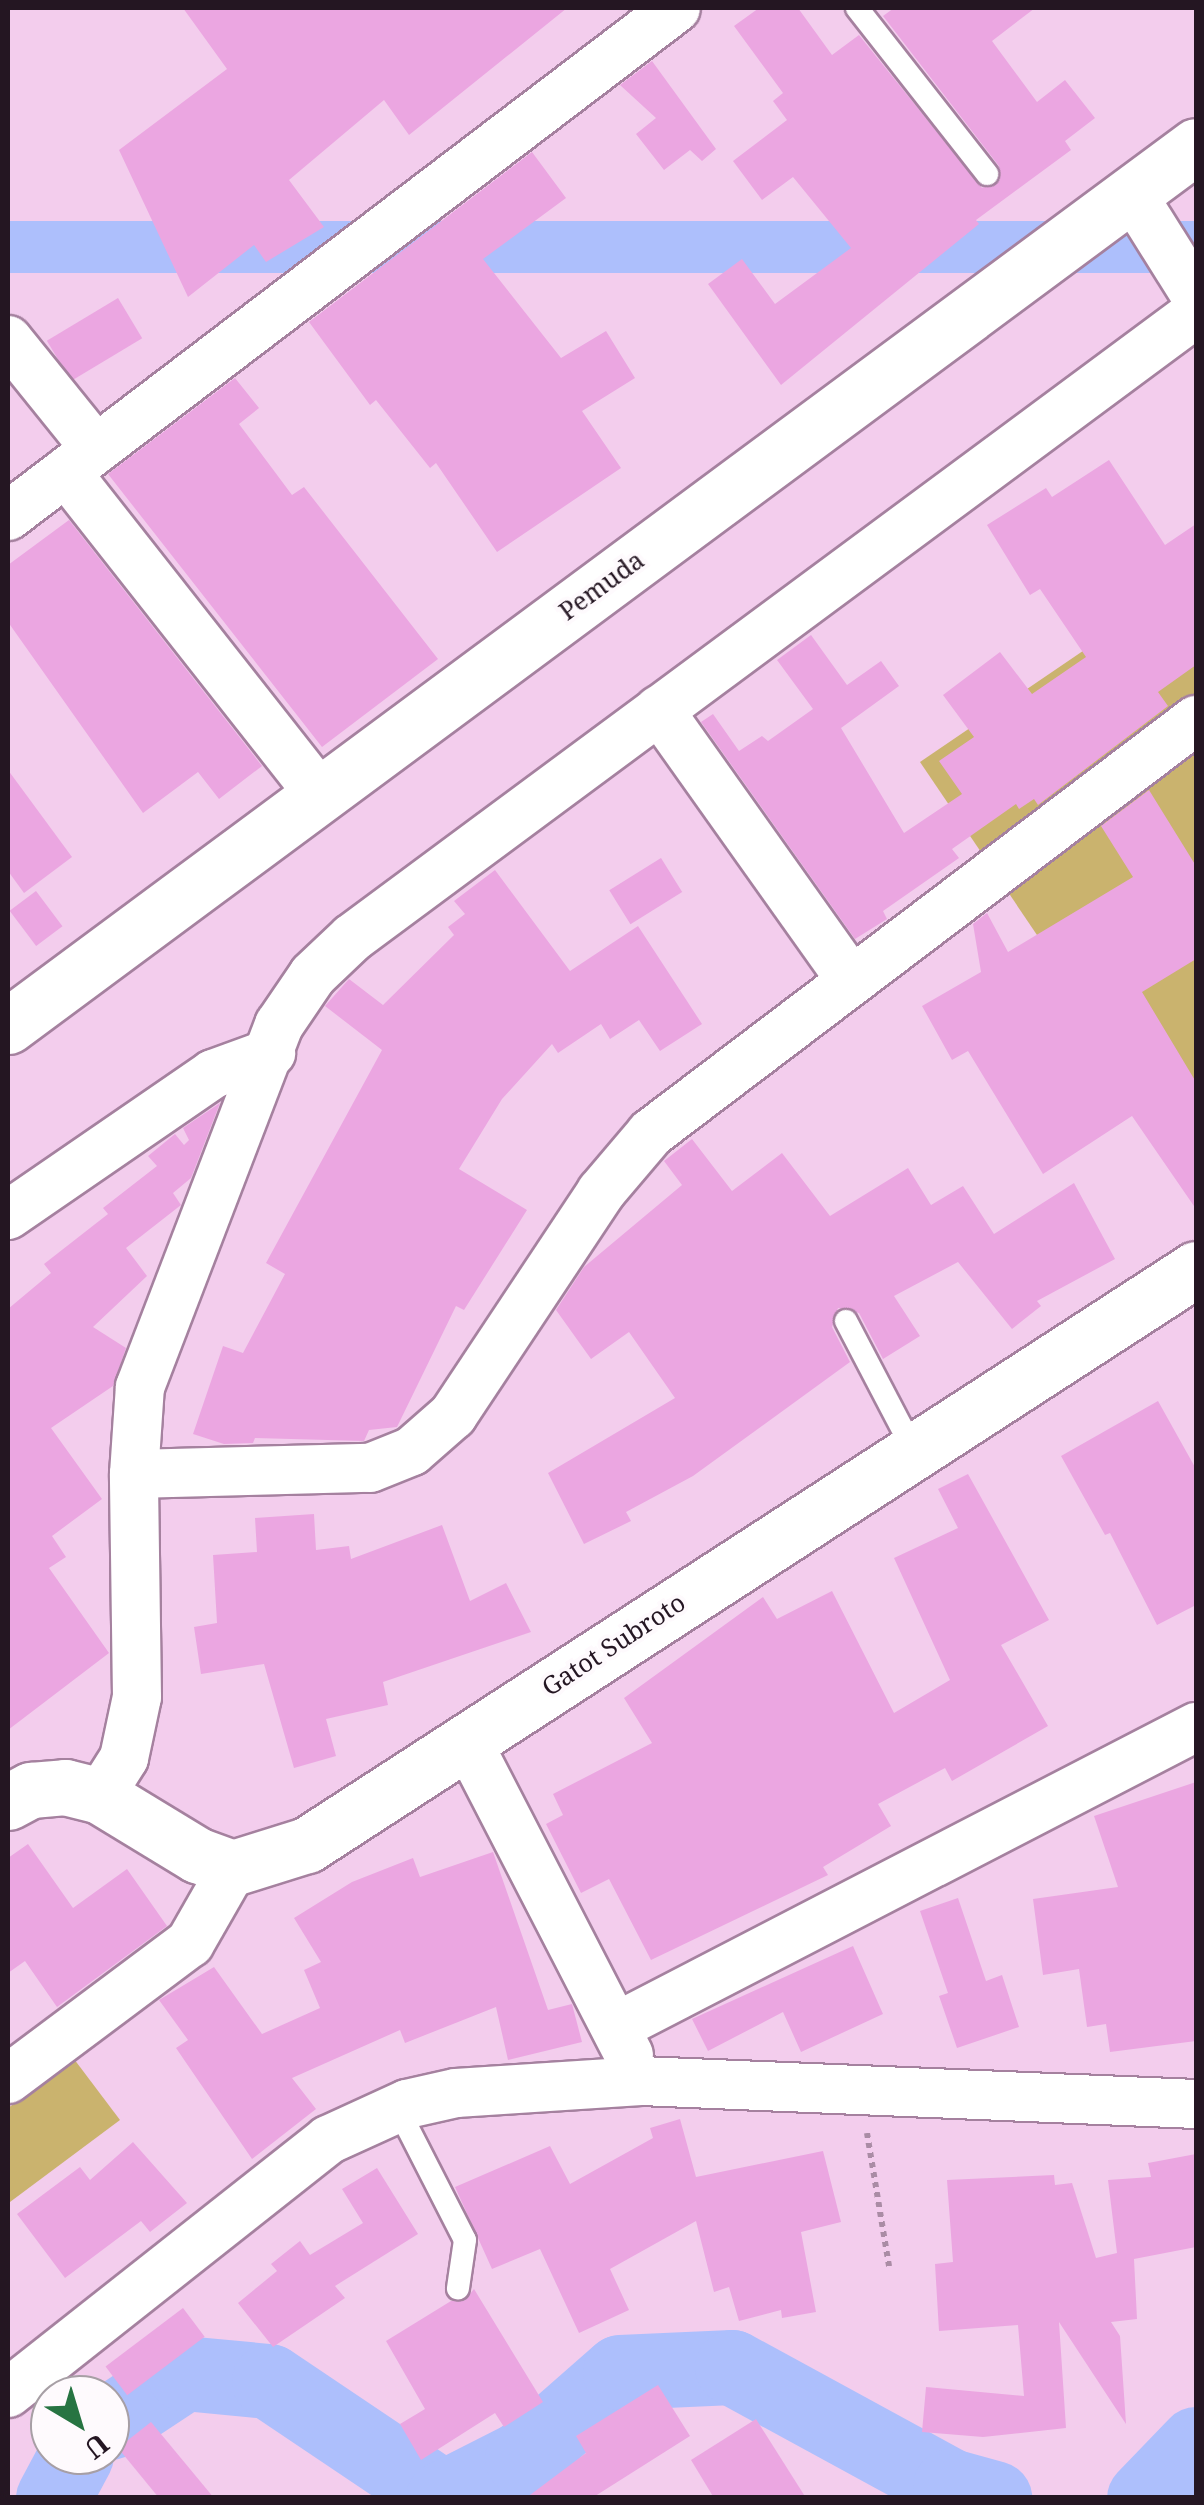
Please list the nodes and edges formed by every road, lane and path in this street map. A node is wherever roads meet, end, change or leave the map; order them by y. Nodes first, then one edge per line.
1 (676, 8) edge
2 (857, 8) edge
3 (1196, 146) edge
4 (987, 174) dead end
5 (1146, 217) junction
6 (1194, 297) edge
7 (8, 340) edge
8 (81, 460) junction
9 (8, 516) edge
10 (659, 710) junction
11 (1196, 720) edge
12 (319, 794) junction
13 (850, 978) junction
14 (8, 1026) edge
15 (270, 1053) junction
16 (8, 1216) edge
17 (1196, 1269) edge
18 (846, 1322) dead end
19 (914, 1450) junction
20 (134, 1474) junction
21 (1196, 1727) edge
22 (468, 1741) junction
23 (100, 1796) junction
24 (8, 1802) edge
25 (233, 1868) junction
26 (616, 2028) junction
27 (8, 2079) edge
28 (641, 2081) junction
29 (860, 2092) junction
30 (1196, 2104) edge
31 (397, 2107) junction
32 (890, 2266) dead end
33 (458, 2288) dead end
34 (8, 2393) edge

1 - 8 street
2 - 4 lane
3 - 5 street, Pemuda
5 - 6 street
5 - 12 street, Pemuda
6 - 10 street
7 - 8 street
8 - 9 street
8 - 12 street
10 - 13 street
10 - 15 street
11 - 13 street
12 - 14 street, Pemuda
13 - 20 street
15 - 16 street
15 - 20 street
17 - 19 street, Gatot Subroto
18 - 19 lane
19 - 22 street, Gatot Subroto
20 - 23 street
21 - 26 street
22 - 25 street, Gatot Subroto
22 - 26 street
23 - 24 street
23 - 25 street
25 - 27 street
26 - 28 street
28 - 29 street
28 - 31 street
29 - 30 street
29 - 32 path
31 - 33 lane
31 - 34 street

